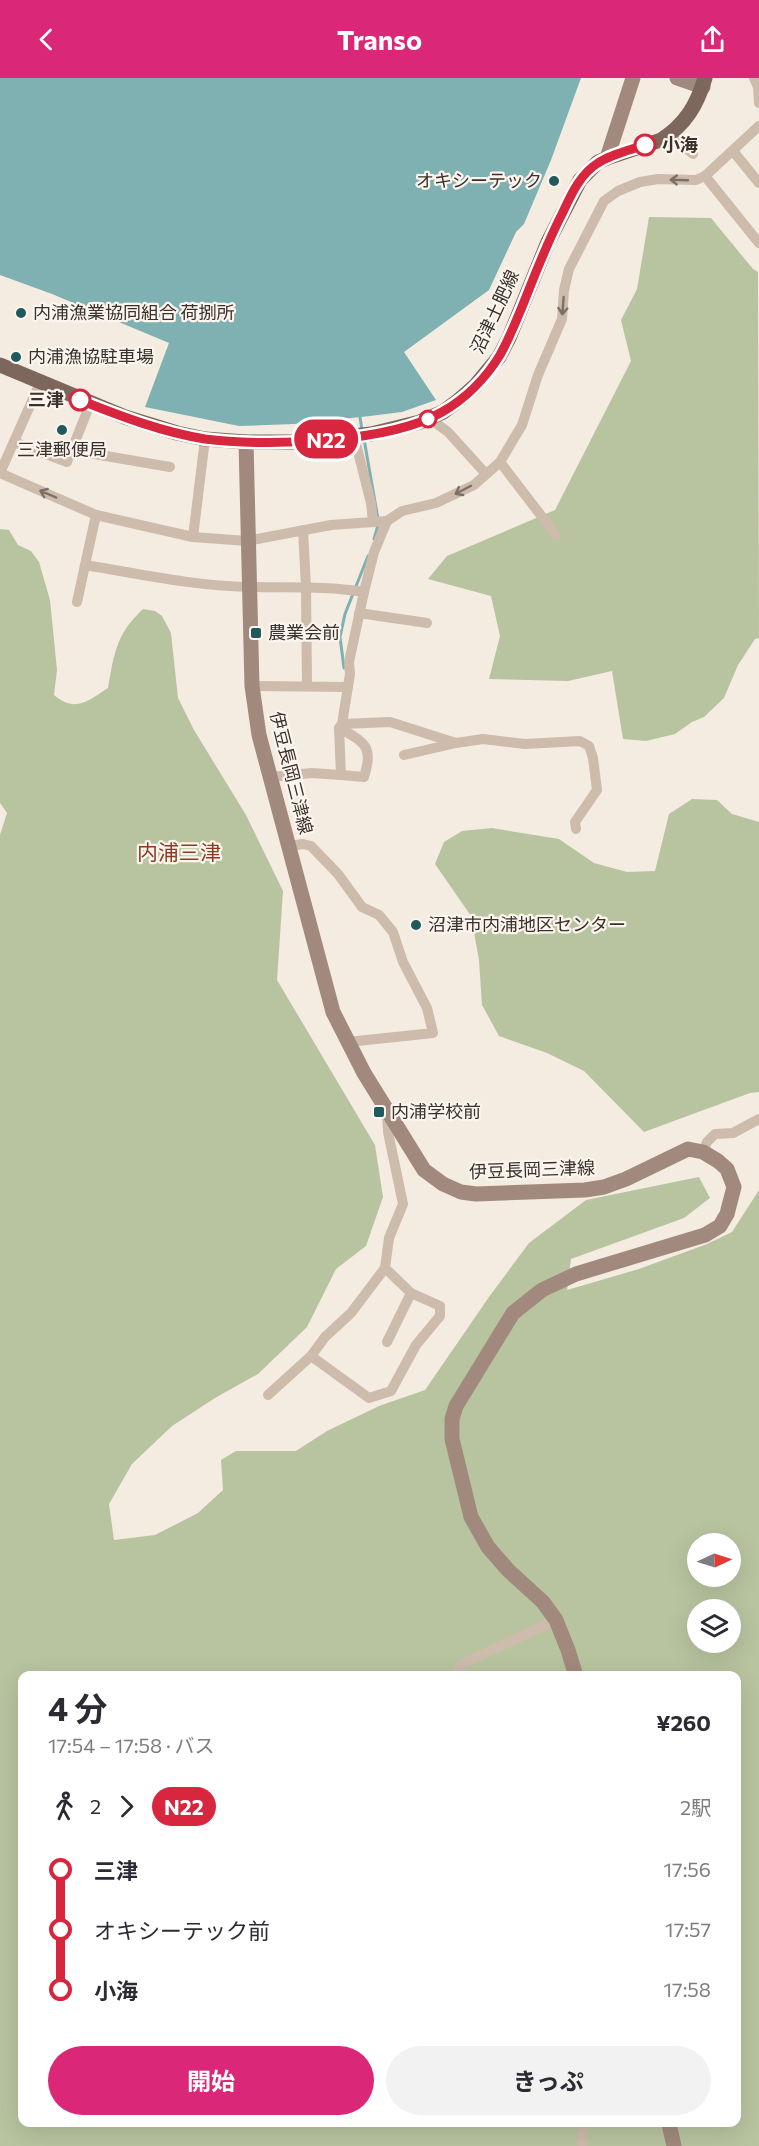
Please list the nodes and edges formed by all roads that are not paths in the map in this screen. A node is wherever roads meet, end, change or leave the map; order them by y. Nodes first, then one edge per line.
1 (633, 78) edge
2 (677, 78) edge
3 (754, 78) edge
4 (704, 82) edge
5 (759, 103) edge
6 (759, 126) edge
7 (670, 135) junction
8 (733, 151) junction
9 (693, 154) dead end
10 (607, 158) junction
11 (705, 176) junction
12 (759, 183) edge
13 (759, 243) edge
14 (0, 365) edge
15 (40, 383) junction
16 (90, 404) junction
17 (429, 418) junction
18 (354, 436) junction
19 (205, 439) junction
20 (14, 442) junction
21 (246, 442) junction
22 (72, 450) junction
23 (500, 462) junction
24 (170, 467) dead end
25 (0, 473) edge
26 (486, 474) junction
27 (96, 515) junction
28 (387, 521) junction
29 (373, 522) junction
30 (303, 530) junction
31 (556, 535) dead end
32 (193, 537) junction
33 (247, 541) junction
34 (85, 566) junction
35 (306, 586) junction
36 (249, 587) junction
37 (364, 592) junction
38 (77, 602) dead end
39 (359, 613) junction
40 (427, 623) dead end
41 (252, 686) junction
42 (307, 686) junction
43 (348, 687) junction
44 (340, 726) junction
45 (456, 743) junction
46 (404, 755) dead end
47 (341, 775) junction
48 (271, 777) junction
49 (576, 829) dead end
50 (289, 846) junction
51 (348, 1042) junction
52 (387, 1113) junction
53 (759, 1119) edge
54 (703, 1152) junction
55 (385, 1268) junction
56 (411, 1293) junction
57 (387, 1342) dead end
58 (311, 1356) junction
59 (268, 1395) dead end
60 (556, 1620) junction
61 (457, 1671) edge
62 (574, 1671) edge
63 (583, 2127) edge
64 (670, 2127) edge
65 (582, 2146) edge
66 (674, 2146) edge

1 - 10 main road
2 - 4 main road
3 - 5 street
4 - 7 main road, 沼津土肥線
6 - 8 street
7 - 9 street
7 - 10 main road, 沼津土肥線
8 - 11 street
8 - 12 street
10 - 17 main road, 沼津土肥線
11 - 13 street
11 -> 23 street
14 - 15 main road, 沼津土肥線
15 - 16 main road, 沼津土肥線
15 - 20 street
16 - 19 main road, 沼津土肥線
16 - 22 street
17 - 18 main road, 沼津土肥線
17 - 26 street
18 - 21 main road, 沼津土肥線
18 - 29 street
19 - 21 main road, 沼津土肥線
19 - 32 street
20 - 22 street
20 - 25 street
21 - 33 main road, 伊豆長岡三津線
22 - 24 street
23 - 26 street
23 - 31 street
27 -> 25 street
26 -> 28 street
27 - 32 street
27 - 34 street
28 - 29 street
28 - 37 street
29 - 30 street
30 - 33 street
30 - 35 street
32 - 33 street
33 - 36 main road, 伊豆長岡三津線
34 - 36 street
34 - 38 street
35 - 36 street
35 - 37 street
35 - 42 street
36 - 41 main road, 伊豆長岡三津線
37 - 39 street
39 - 40 street
39 - 43 street
41 - 42 street
41 - 48 main road, 伊豆長岡三津線
42 - 43 street
43 - 44 street
44 - 45 street
44 - 47 street
44 - 47 street
45 - 46 street
45 - 49 street
47 - 48 street
48 - 50 main road, 伊豆長岡三津線
50 - 51 main road, 伊豆長岡三津線
50 - 51 street
51 - 52 main road, 伊豆長岡三津線
52 - 54 main road, 伊豆長岡三津線
52 - 55 street
53 - 54 street
54 - 60 main road
55 - 56 street
55 - 58 street
56 - 57 street
56 - 58 street
58 - 59 street
60 - 61 street
60 - 62 main road
63 - 65 street
64 - 66 main road

